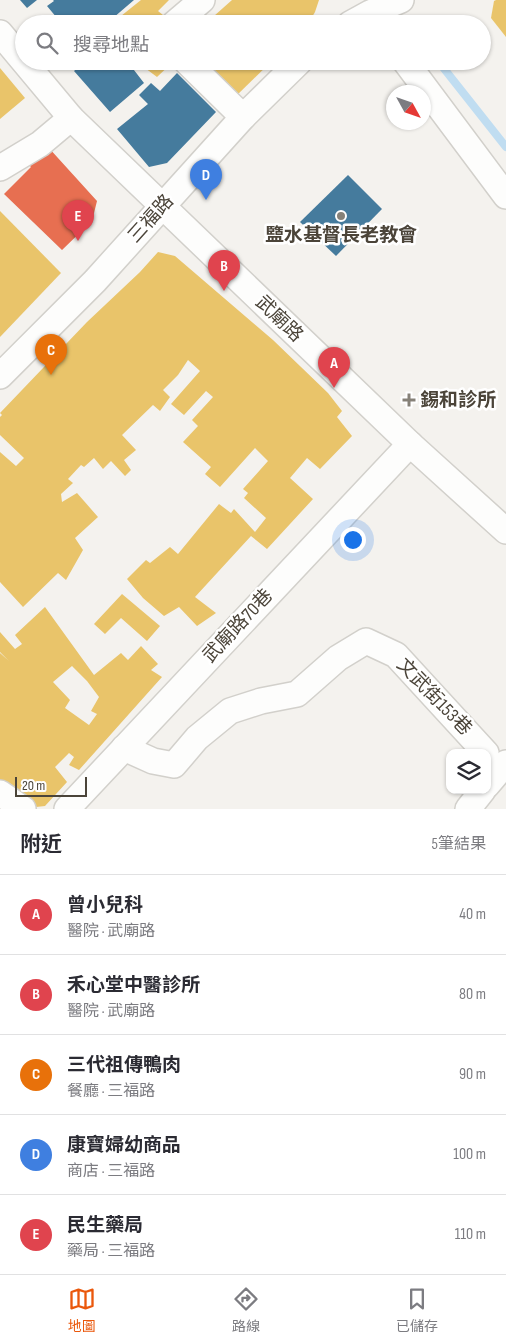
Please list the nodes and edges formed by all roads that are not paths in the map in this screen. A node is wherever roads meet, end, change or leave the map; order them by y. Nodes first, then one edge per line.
1 (202, 0) edge
2 (401, 0) edge
3 (184, 15) edge
4 (375, 15) edge
5 (0, 33) edge
6 (15, 51) edge
7 (31, 70) edge
8 (195, 70) edge
9 (291, 70) edge
10 (412, 70) edge
11 (243, 117) junction
12 (71, 118) junction
13 (0, 168) edge
14 (506, 196) edge
15 (162, 207) junction
16 (0, 376) edge
17 (410, 444) junction
18 (506, 531) edge
19 (124, 748) junction
20 (494, 765) edge
21 (0, 793) edge
22 (480, 794) edge
23 (23, 809) edge
24 (67, 809) edge
25 (468, 809) edge

1 - 3 street
2 - 4 street
5 - 6 street, 武廟路
7 - 12 street, 武廟路
8 - 11 street
9 - 11 street, 三福路
10 - 14 street
11 - 15 street, 三福路
12 - 13 street
12 - 15 street, 武廟路
15 - 16 street, 三福路
15 - 17 street, 武廟路
17 - 18 street, 武廟路
17 - 19 street, 武廟路70巷
19 - 20 street, 文武街153巷
19 - 24 street, 武廟路70巷
21 - 23 street
22 - 25 street

